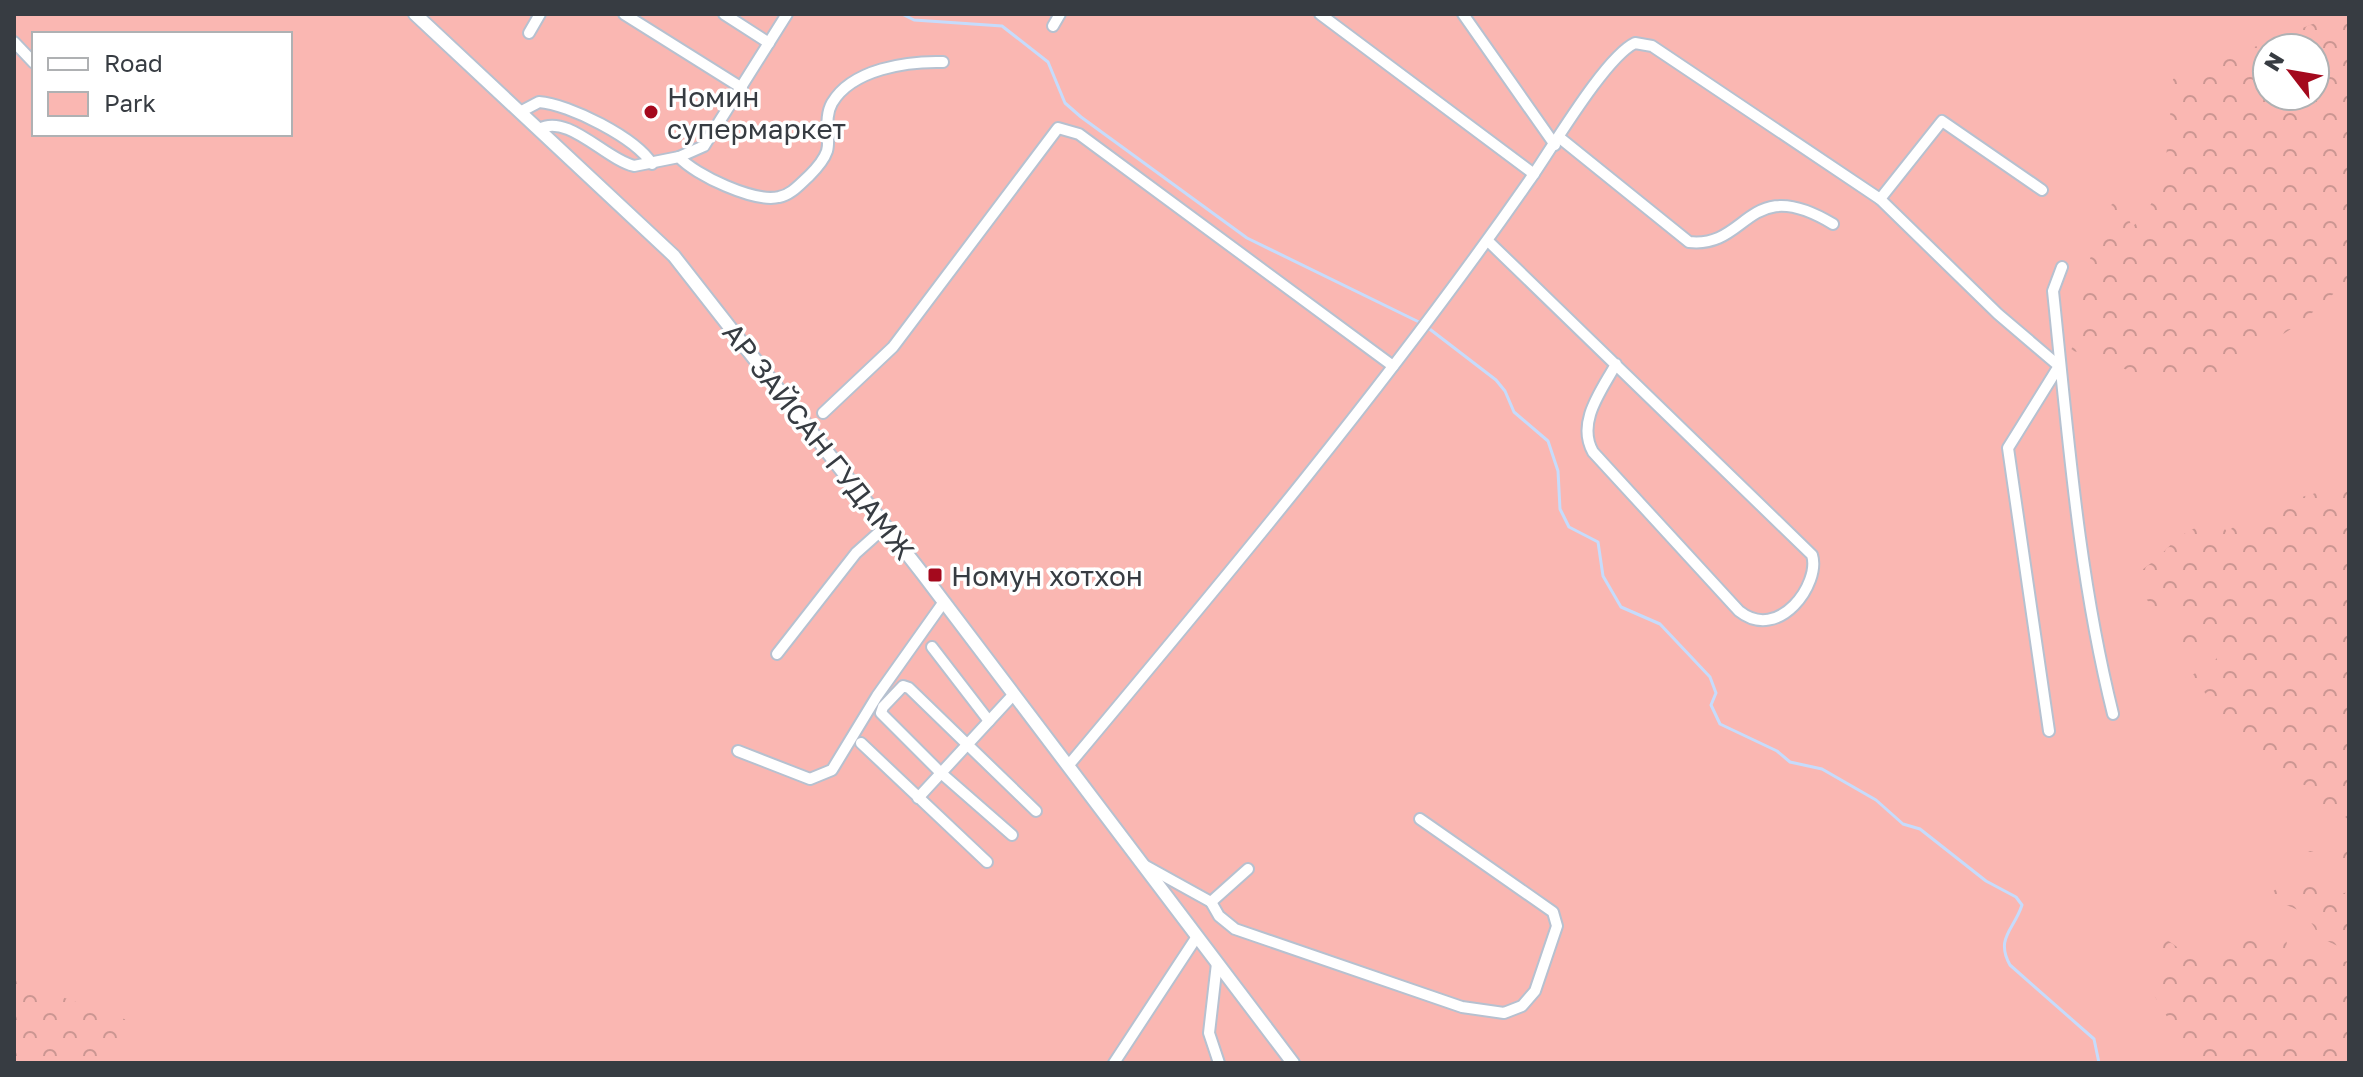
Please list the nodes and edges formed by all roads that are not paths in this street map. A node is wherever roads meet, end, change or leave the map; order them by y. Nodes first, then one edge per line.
1 (415, 14) edge
2 (540, 14) edge
3 (624, 14) edge
4 (724, 14) edge
5 (787, 14) edge
6 (1060, 14) edge
7 (1320, 14) edge
8 (1463, 14) edge
9 (1053, 26) dead end
10 (529, 33) dead end
11 (14, 42) edge
12 (769, 43) junction
13 (32, 61) edge
14 (943, 62) dead end
15 (742, 88) junction
16 (520, 112) junction
17 (539, 129) junction
18 (1558, 141) junction
19 (679, 157) junction
20 (652, 164) junction
21 (1534, 174) junction
22 (2042, 190) dead end
23 (1880, 199) junction
24 (1833, 224) dead end
25 (1488, 241) junction
26 (2062, 267) dead end
27 (1616, 364) junction
28 (1393, 366) junction
29 (2059, 366) junction
30 (823, 413) dead end
31 (884, 528) junction
32 (943, 603) junction
33 (932, 647) dead end
34 (777, 654) dead end
35 (1014, 694) junction
36 (2113, 714) dead end
37 (989, 721) junction
38 (2049, 731) dead end
39 (861, 743) dead end
40 (966, 747) junction
41 (738, 751) dead end
42 (1068, 766) junction
43 (941, 773) junction
44 (918, 798) junction
45 (1036, 811) dead end
46 (1420, 819) dead end
47 (1012, 835) dead end
48 (987, 862) dead end
49 (1141, 863) junction
50 (1248, 869) dead end
51 (1211, 902) junction
52 (1196, 938) junction
53 (1217, 963) junction
54 (1114, 1063) edge
55 (1219, 1063) edge
56 (1293, 1063) edge

1 - 16 street, АР ЗАЙСАН ГУДАМЖ
2 - 10 street
3 - 15 street
4 - 12 street
5 - 12 street
6 - 9 street
7 - 21 street
8 - 18 street
11 - 13 street
12 - 15 street
14 - 19 street
15 - 19 street
16 - 17 street, АР ЗАЙСАН ГУДАМЖ
16 - 20 street
17 - 20 street
17 - 31 street, АР ЗАЙСАН ГУДАМЖ
18 - 21 street
18 - 23 street
18 - 24 street
19 - 20 street
21 - 25 street
22 - 23 street
23 - 29 street
25 - 27 street
25 - 28 street
26 - 29 street
27 - 27 street
28 - 30 street
28 - 42 street
29 - 36 street
29 - 38 street
31 - 32 street, АР ЗАЙСАН ГУДАМЖ
31 - 34 street
32 - 35 street, АР ЗАЙСАН ГУДАМЖ
32 - 41 street
33 - 37 street
35 - 37 street
35 - 42 street, АР ЗАЙСАН ГУДАМЖ
37 - 40 street
39 - 44 street
40 - 43 street
40 - 43 street
40 - 45 street
42 - 49 street, АР ЗАЙСАН ГУДАМЖ
43 - 44 street
43 - 47 street
44 - 48 street
46 - 51 street
49 - 51 street
49 - 52 street, АР ЗАЙСАН ГУДАМЖ
50 - 51 street
52 - 53 street, АР ЗАЙСАН ГУДАМЖ
52 - 54 street
53 - 55 street
53 - 56 street, АР ЗАЙСАН ГУДАМЖ

